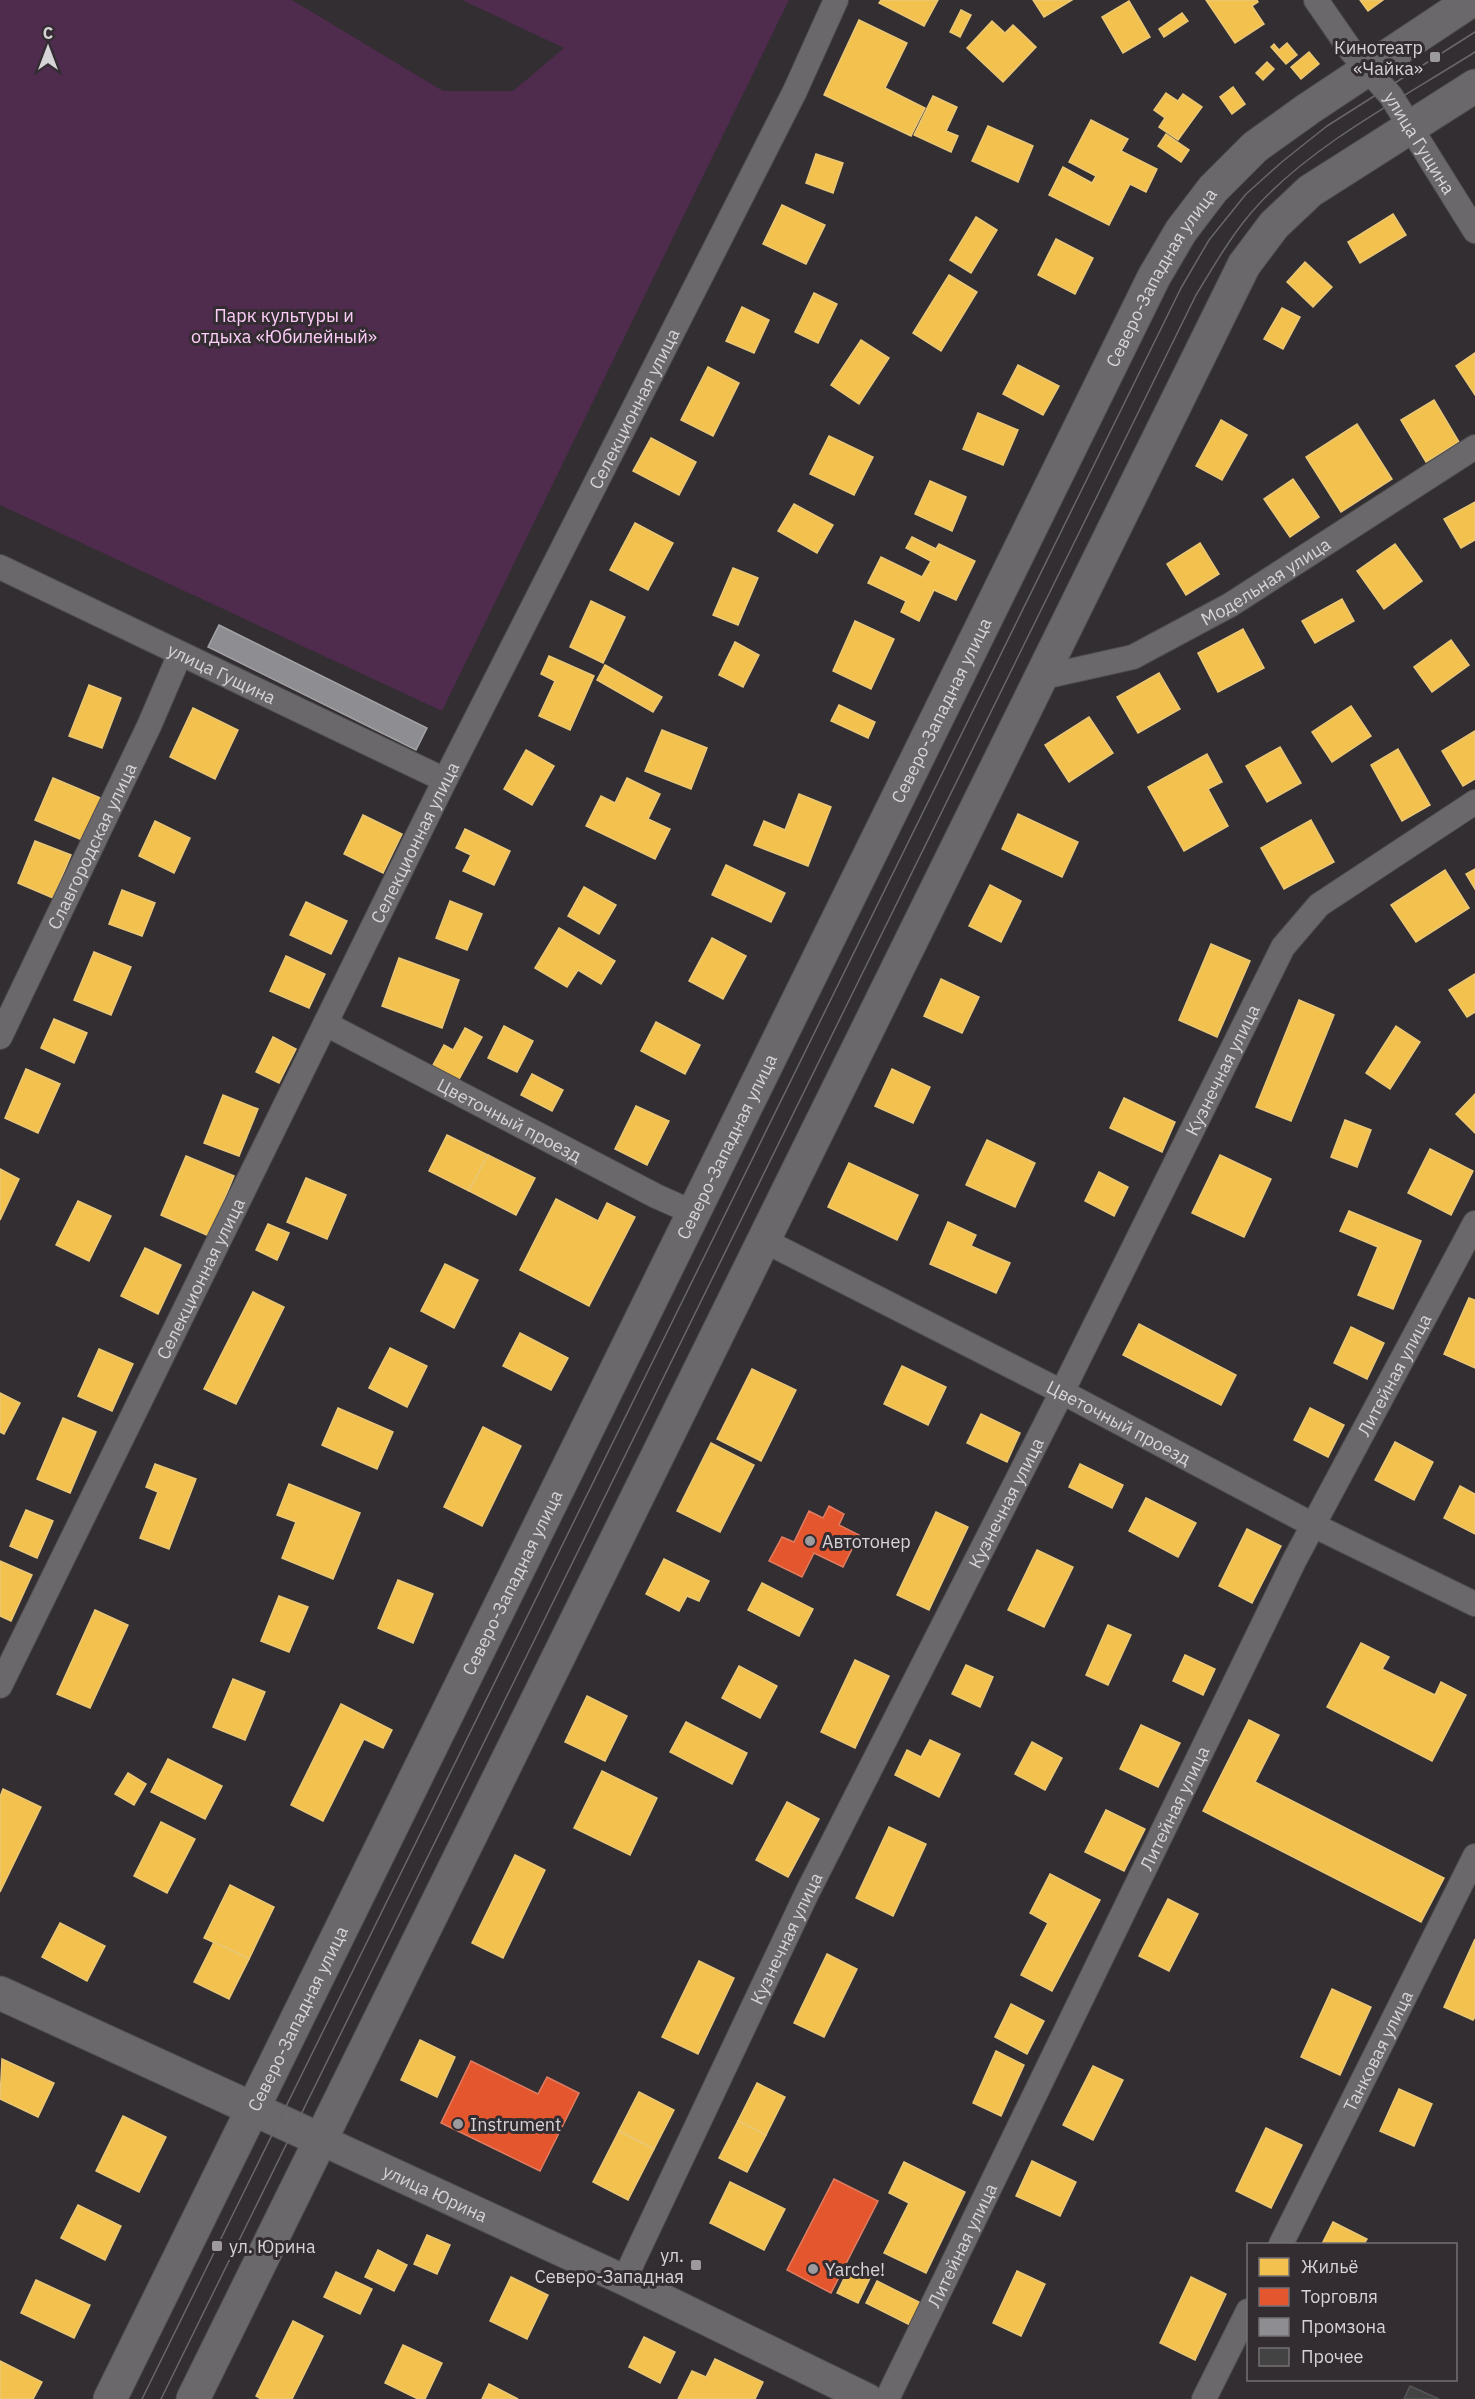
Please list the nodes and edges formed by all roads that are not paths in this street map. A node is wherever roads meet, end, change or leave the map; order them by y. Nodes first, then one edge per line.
1 (836, 0) edge
2 (1316, 0) edge
3 (1472, 0) edge
4 (1368, 70) junction
5 (1475, 86) edge
6 (1412, 127) junction
7 (1475, 231) edge
8 (1475, 447) edge
9 (0, 567) edge
10 (180, 654) junction
11 (1039, 678) junction
12 (445, 780) junction
13 (1475, 802) edge
14 (326, 1024) junction
15 (0, 1037) edge
16 (694, 1213) junction
17 (1475, 1223) edge
18 (763, 1240) junction
19 (1062, 1392) junction
20 (1315, 1526) junction
21 (1475, 1604) edge
22 (0, 1686) edge
23 (1475, 1856) edge
24 (0, 1993) edge
25 (253, 2110) junction
26 (321, 2140) junction
27 (1282, 2243) edge
28 (624, 2280) junction
29 (1247, 2312) edge
30 (110, 2399) edge
31 (193, 2399) edge
32 (868, 2399) edge
33 (887, 2399) edge
34 (1204, 2399) edge

1 - 12 street, Селекционная улица
2 - 4 street, улица Гущина
3 - 4 main road, Северо-Западная улица
4 - 6 street, улица Гущина
4 - 16 main road, Северо-Западная улица
5 - 6 main road
6 - 7 street, улица Гущина
6 - 11 main road
8 - 11 street, Модельная улица
9 - 10 street, улица Гущина
10 - 12 street, улица Гущина
10 - 15 street, Славгородская улица
11 - 18 main road
12 - 14 street, Селекционная улица
13 - 19 street, Кузнечная улица
14 - 16 street, Цветочный проезд
14 - 22 street, Селекционная улица
16 - 25 main road, Северо-Западная улица
17 - 20 street, Литейная улица
18 - 19 street, Цветочный проезд
18 - 26 main road
19 - 20 street, Цветочный проезд
19 - 28 street, Кузнечная улица
20 - 21 street, Цветочный проезд
20 - 33 street, Литейная улица
23 - 27 street, Танковая улица
24 - 25 main road, улица Юрина
25 - 26 main road, улица Юрина
25 - 30 main road, Северо-Западная улица
26 - 28 street, улица Юрина
26 - 31 main road
28 - 32 street, улица Юрина
29 - 34 street

